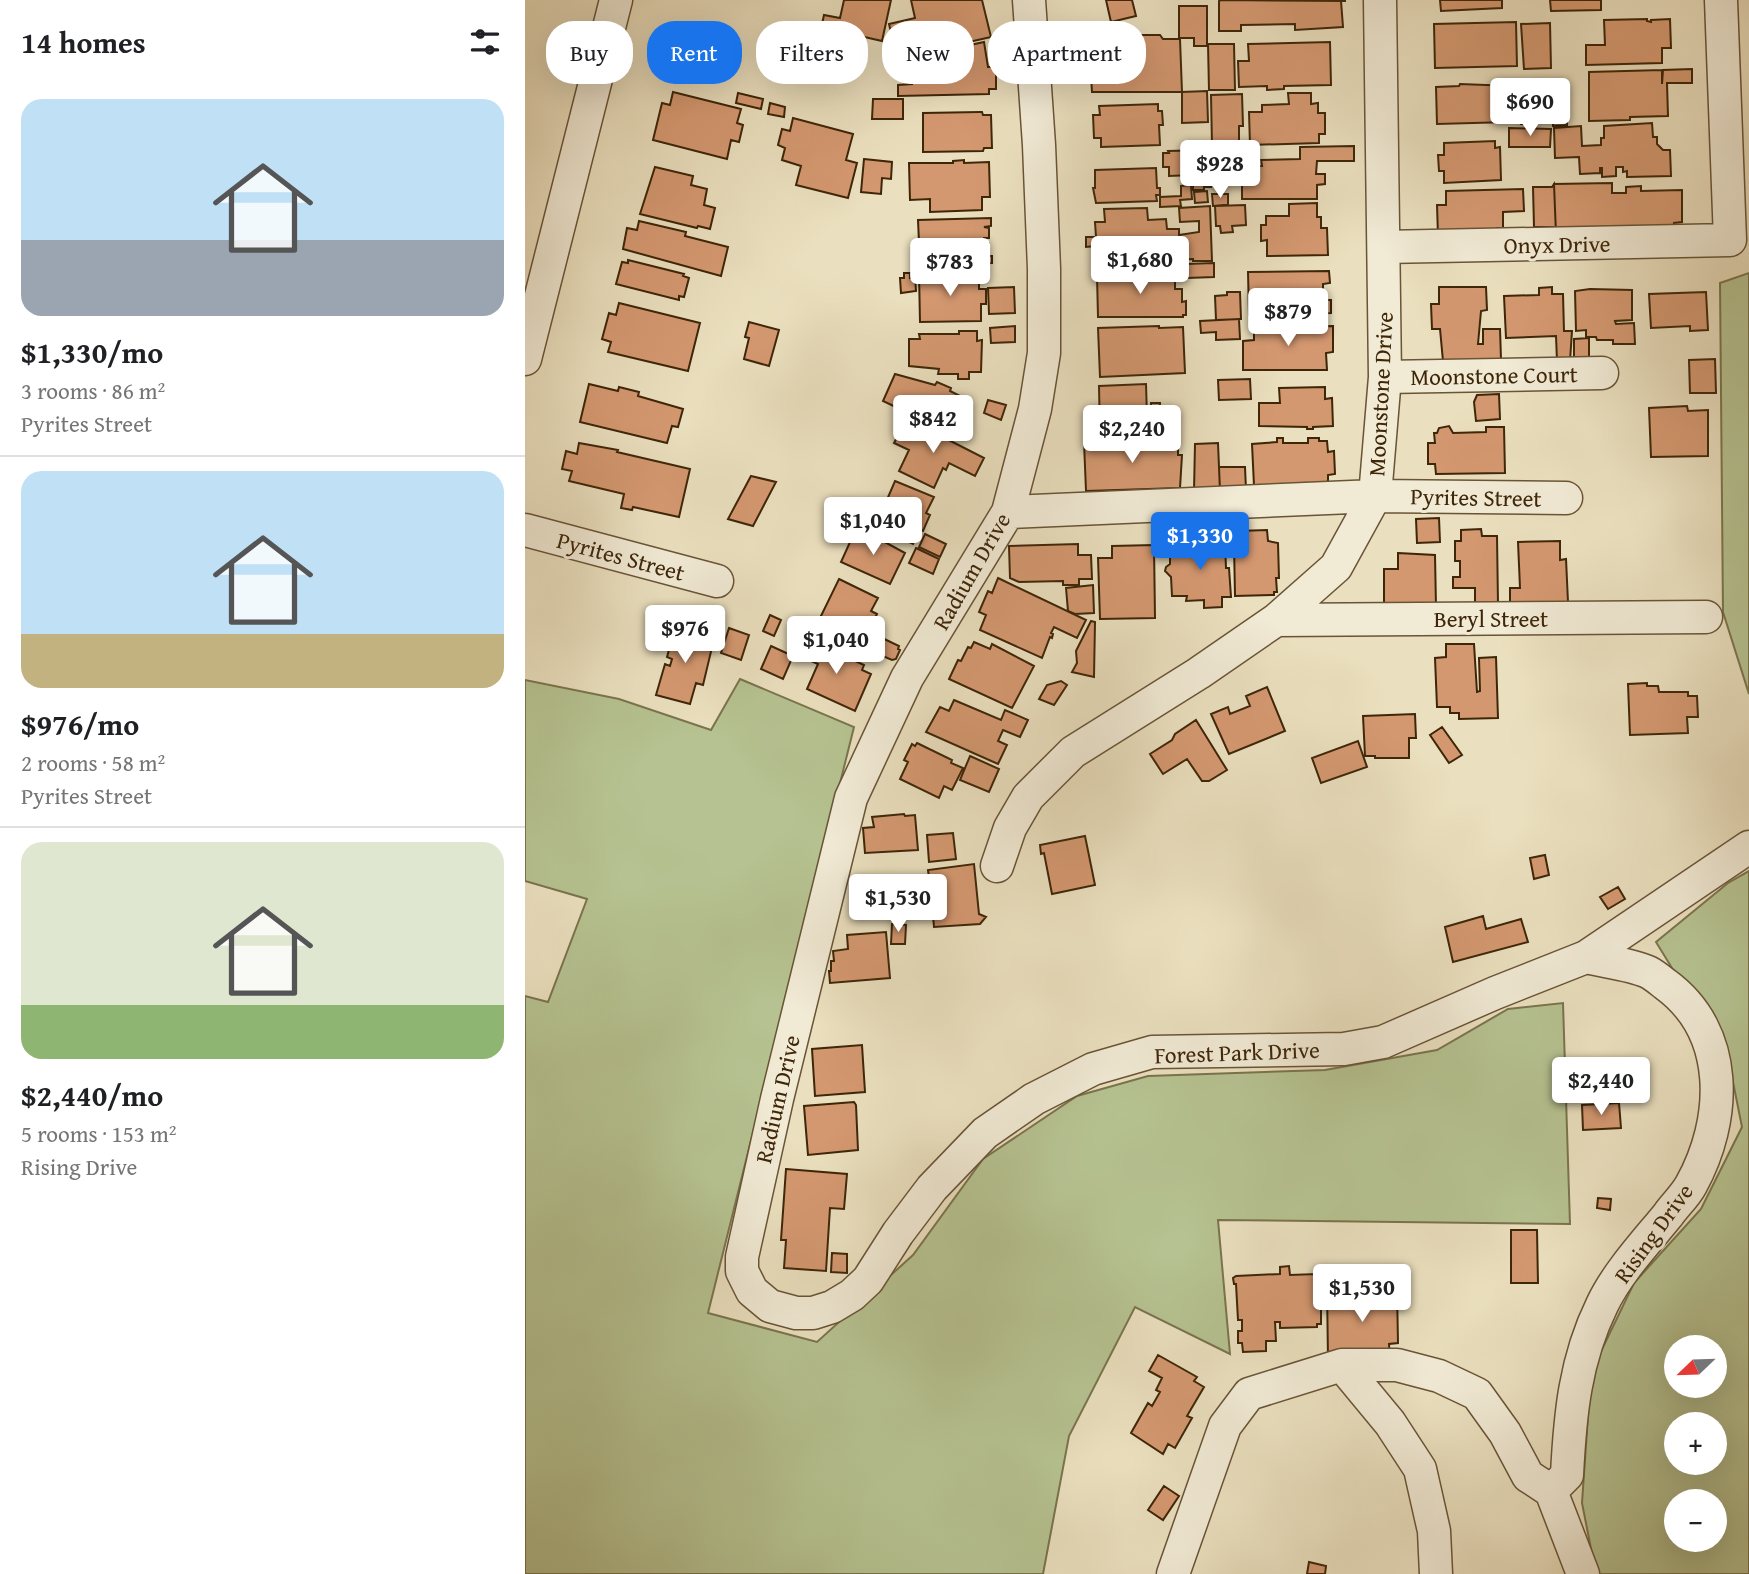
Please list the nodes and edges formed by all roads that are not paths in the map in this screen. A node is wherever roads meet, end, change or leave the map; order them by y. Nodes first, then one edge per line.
1 (616, 0) edge
2 (1029, 0) edge
3 (1380, 0) edge
4 (1721, 0) edge
5 (1384, 247) junction
6 (525, 359) edge
7 (1602, 373) dead end
8 (1385, 377) junction
9 (1375, 496) junction
10 (1566, 498) dead end
11 (1007, 512) junction
12 (525, 530) edge
13 (717, 581) dead end
14 (1706, 617) dead end
15 (1276, 620) junction
16 (1749, 847) edge
17 (997, 866) dead end
18 (1586, 957) junction
19 (747, 1281) joint
20 (1342, 1365) junction
21 (1551, 1491) junction
22 (1173, 1574) edge
23 (1436, 1574) edge
24 (1583, 1574) edge

1 - 6 street
2 - 11 street, Radium Drive
3 - 5 street, Moonstone Drive
4 - 5 street, Onyx Drive
5 - 8 street, Moonstone Drive
7 - 8 street, Moonstone Court
8 - 9 street, Moonstone Drive
9 - 10 street, Pyrites Street
9 - 11 street, Pyrites Street
9 - 15 street, Moonstone Drive
11 - 19 street, Radium Drive
12 - 13 street, Pyrites Street
14 - 15 street, Beryl Street
15 - 17 street, Moonstone Drive
16 - 18 street, Forest Park Drive
18 - 19 street, Forest Park Drive
18 - 21 street, Rising Drive
20 - 21 street
20 - 22 street
20 - 23 street
21 - 24 street

